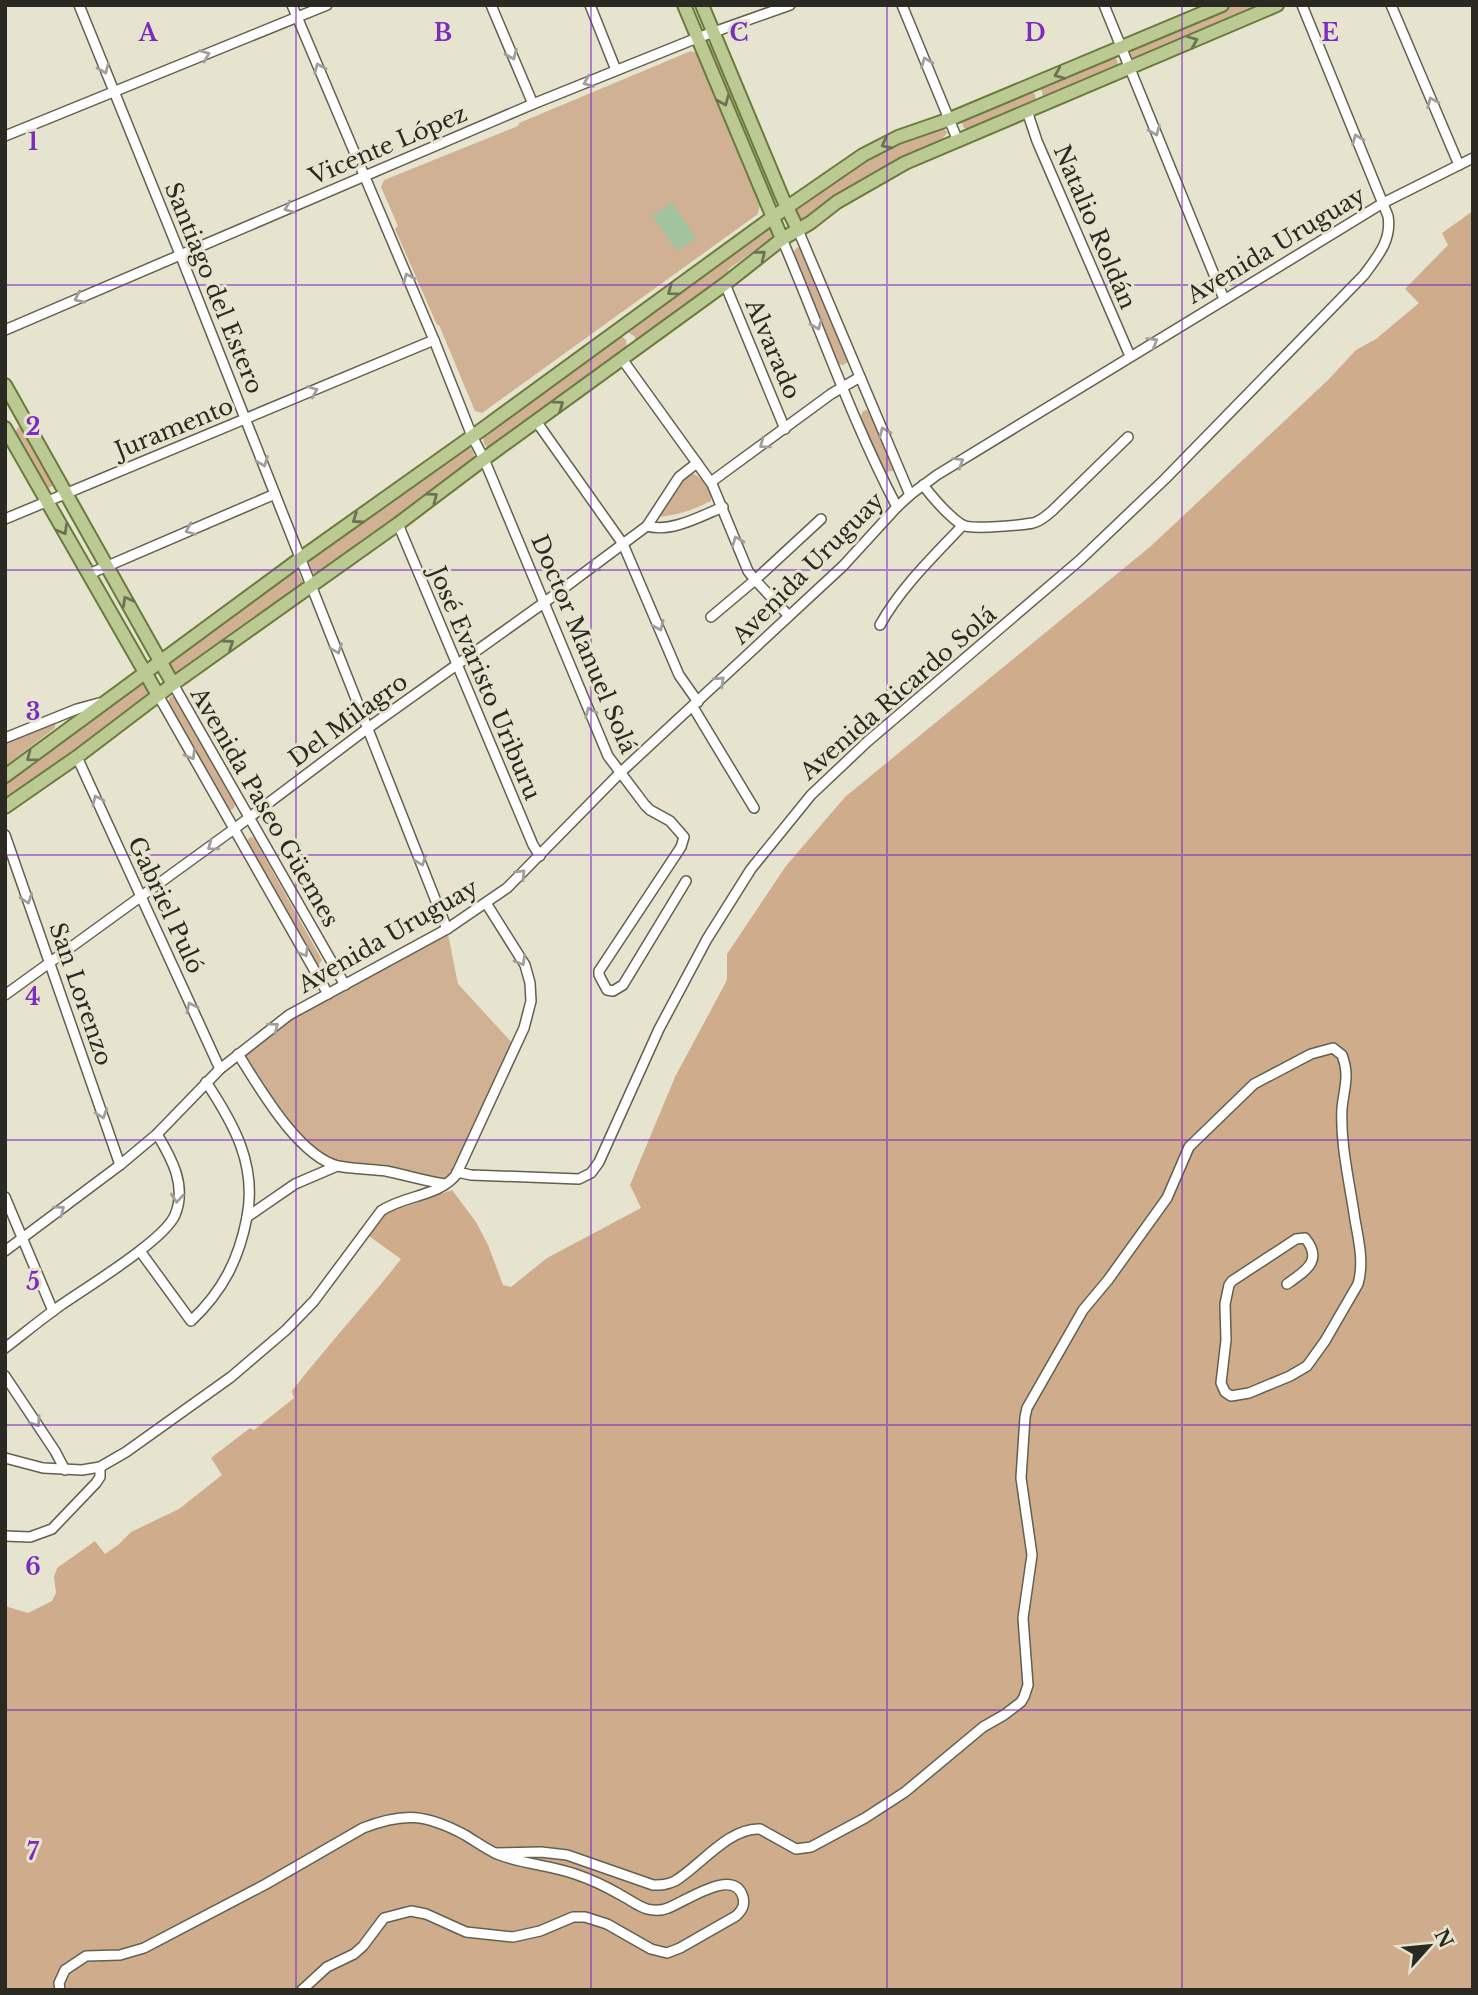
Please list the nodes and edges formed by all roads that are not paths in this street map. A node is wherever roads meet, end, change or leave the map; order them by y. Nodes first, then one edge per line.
1 (79, 5) edge
2 (292, 5) edge
3 (327, 5) edge
4 (491, 5) edge
5 (590, 5) edge
6 (684, 5) edge
7 (702, 5) edge
8 (790, 5) edge
9 (902, 5) edge
10 (1104, 5) edge
11 (1222, 5) edge
12 (1278, 5) edge
13 (1301, 5) edge
14 (1391, 5) edge
15 (297, 17) junction
16 (714, 33) junction
17 (697, 38) junction
18 (1122, 48) junction
19 (1130, 67) junction
20 (616, 71) junction
21 (1030, 86) junction
22 (114, 93) junction
23 (533, 104) junction
24 (1034, 109) junction
25 (950, 119) junction
26 (5, 136) edge
27 (958, 141) junction
28 (1473, 158) edge
29 (1459, 165) junction
30 (365, 176) junction
31 (1382, 202) junction
32 (788, 208) junction
33 (773, 217) junction
34 (797, 230) junction
35 (782, 239) junction
36 (180, 254) junction
37 (725, 285) junction
38 (1224, 299) junction
39 (5, 330) edge
40 (617, 331) junction
41 (434, 340) junction
42 (626, 356) junction
43 (1130, 356) junction
44 (860, 377) junction
45 (5, 385) edge
46 (842, 387) junction
47 (24, 419) junction
48 (246, 419) junction
49 (536, 421) junction
50 (5, 429) edge
51 (785, 429) junction
52 (472, 436) junction
53 (1128, 437) dead end
54 (484, 459) junction
55 (697, 463) junction
56 (711, 482) junction
57 (923, 485) junction
58 (65, 493) junction
59 (275, 494) junction
60 (910, 495) junction
61 (47, 501) junction
62 (723, 507) junction
63 (897, 507) junction
64 (5, 519) edge
65 (821, 519) dead end
66 (398, 524) junction
67 (962, 525) junction
68 (648, 526) junction
69 (623, 544) junction
70 (300, 558) junction
71 (107, 565) junction
72 (89, 574) junction
73 (755, 580) junction
74 (312, 586) junction
75 (545, 602) junction
76 (789, 616) junction
77 (711, 617) dead end
78 (880, 625) dead end
79 (160, 660) junction
80 (456, 665) junction
81 (144, 672) junction
82 (173, 684) junction
83 (158, 695) junction
84 (104, 702) junction
85 (695, 704) junction
86 (368, 727) junction
87 (5, 738) edge
88 (77, 757) junction
89 (620, 773) junction
90 (5, 776) edge
91 (5, 807) edge
92 (754, 808) dead end
93 (249, 818) junction
94 (234, 829) junction
95 (5, 835) edge
96 (540, 856) junction
97 (686, 881) dead end
98 (141, 897) junction
99 (486, 903) junction
100 (447, 929) junction
101 (49, 962) junction
102 (345, 985) junction
103 (328, 993) junction
104 (5, 995) edge
105 (238, 1054) junction
106 (220, 1069) junction
107 (206, 1082) junction
108 (157, 1135) junction
109 (120, 1165) junction
110 (337, 1166) junction
111 (457, 1172) junction
112 (446, 1185) junction
113 (5, 1197) edge
114 (247, 1217) junction
115 (22, 1238) junction
116 (5, 1251) edge
117 (140, 1251) junction
118 (1287, 1284) dead end
119 (53, 1311) junction
120 (5, 1348) edge
121 (5, 1376) edge
122 (5, 1458) edge
123 (100, 1466) junction
124 (65, 1470) junction
125 (5, 1536) edge
126 (495, 1853) junction
127 (60, 1990) edge
128 (302, 1990) edge

1 -> 22 street, Santiago del Estero
2 - 15 street, Doctor Manuel Solá
3 - 15 street
4 -> 23 street
5 - 20 street
6 - 17 main road
7 - 16 main road
8 - 16 street, Vicente López
25 -> 9 street
10 - 18 street
11 - 18 main road
19 -> 12 main road
31 -> 13 street, Avenida Ricardo Solá
29 -> 14 street
22 -> 15 street
30 -> 15 street, Doctor Manuel Solá
16 - 17 street, Vicente López
16 - 32 main road
17 - 20 street, Vicente López
17 -> 33 main road
18 - 19 street
18 -> 21 main road
19 - 24 main road
19 -> 38 street
20 -> 23 street, Vicente López
21 - 24 main road
21 - 25 main road
22 - 26 street
22 - 36 street, Santiago del Estero
23 - 30 street, Vicente López
24 - 27 main road
24 - 43 street, Natalio Roldán
25 - 27 street
25 -> 32 main road
27 - 34 main road
28 - 29 street, Avenida Uruguay
29 - 31 street, Avenida Uruguay
30 -> 36 street, Vicente López
41 -> 30 street, Doctor Manuel Solá
31 - 38 street, Avenida Uruguay
31 - 111 street, Avenida Ricardo Solá
32 - 33 main road
32 - 34 main road
33 - 35 main road
33 -> 40 main road
34 - 35 main road
34 - 44 street
37 -> 35 main road
35 -> 46 street
36 -> 39 street, Vicente López
36 - 48 street, Santiago del Estero
37 - 42 main road
37 - 51 street, Alvarado
43 -> 38 street, Avenida Uruguay
40 - 42 main road
40 - 52 main road
48 -> 41 street, Juramento
41 - 52 street, Doctor Manuel Solá
49 -> 42 main road
42 - 55 street
57 -> 43 street, Avenida Uruguay
44 - 46 street
60 -> 44 street
45 - 47 main road
46 - 51 street
46 - 63 street
47 - 50 main road
47 - 58 main road
48 - 58 street, Juramento
48 -> 59 street, Santiago del Estero
49 - 54 main road
49 - 69 street
50 - 61 main road
51 -> 56 street
52 - 54 street, Doctor Manuel Solá
52 -> 70 main road
53 - 67 street
66 -> 54 main road
54 - 75 street, Doctor Manuel Solá
55 - 56 street
55 - 68 street, Del Milagro
56 - 62 street
57 - 60 street, Avenida Uruguay
57 - 67 street
58 - 61 street, Juramento
58 - 71 main road
59 - 70 street, Santiago del Estero
59 -> 71 street
60 - 63 street, Avenida Uruguay
61 - 64 street, Juramento
61 -> 72 main road
62 - 68 street
73 -> 62 street
63 - 76 street, Avenida Uruguay
65 - 73 street
66 - 74 main road
66 - 80 street, José Evaristo Uriburu
67 - 78 street
68 - 69 street, Del Milagro
69 -> 75 street, Del Milagro
69 -> 85 street
70 - 74 street, Santiago del Estero
70 - 79 main road
71 - 72 street
79 -> 71 main road
72 - 81 main road
73 - 76 street
73 - 77 street
82 -> 74 main road
74 -> 86 street, Santiago del Estero
75 - 80 street, Del Milagro
89 -> 75 street, Doctor Manuel Solá
85 -> 76 street, Avenida Uruguay
79 - 81 main road
79 - 82 main road
80 - 86 street, Del Milagro
80 - 96 street, José Evaristo Uriburu
81 - 83 main road
81 - 84 main road
82 - 83 main road
82 - 93 street, Avenida Paseo Güemes
83 - 88 main road
83 -> 94 street, Avenida Paseo Güemes
84 - 87 street
84 -> 90 main road
85 - 89 street, Avenida Uruguay
85 - 92 street
86 - 93 street, Del Milagro
86 -> 100 street, Santiago del Estero
88 - 91 main road
98 -> 88 street, Gabriel Puló
89 - 96 street, Avenida Uruguay
89 - 97 street, Doctor Manuel Solá
93 - 94 street, Del Milagro
93 - 102 street, Avenida Paseo Güemes
94 -> 98 street, Del Milagro
94 -> 103 street, Avenida Paseo Güemes
95 -> 101 street, San Lorenzo
99 -> 96 street, Avenida Uruguay
98 - 101 street, Del Milagro
106 -> 98 street, Gabriel Puló
99 - 100 street, Avenida Uruguay
99 -> 111 street
100 - 102 street, Avenida Uruguay
101 - 104 street, Del Milagro
101 -> 109 street, San Lorenzo
102 - 103 street, Avenida Uruguay
105 -> 103 street, Avenida Uruguay
105 - 106 street, Avenida Uruguay
105 - 110 street
106 - 107 street, Avenida Uruguay
107 - 108 street, Avenida Uruguay
107 - 114 street
108 - 109 street, Avenida Uruguay
108 -> 117 street
115 -> 109 street, Avenida Uruguay
110 - 112 street
110 - 114 street
111 - 112 street
112 - 123 street
113 - 115 street
114 - 117 street
115 - 116 street, Avenida Uruguay
115 - 119 street
117 - 119 street
118 - 126 street
119 - 120 street
121 -> 124 street
122 - 124 street
123 - 124 street
123 - 125 street
126 - 127 street
126 - 128 street

